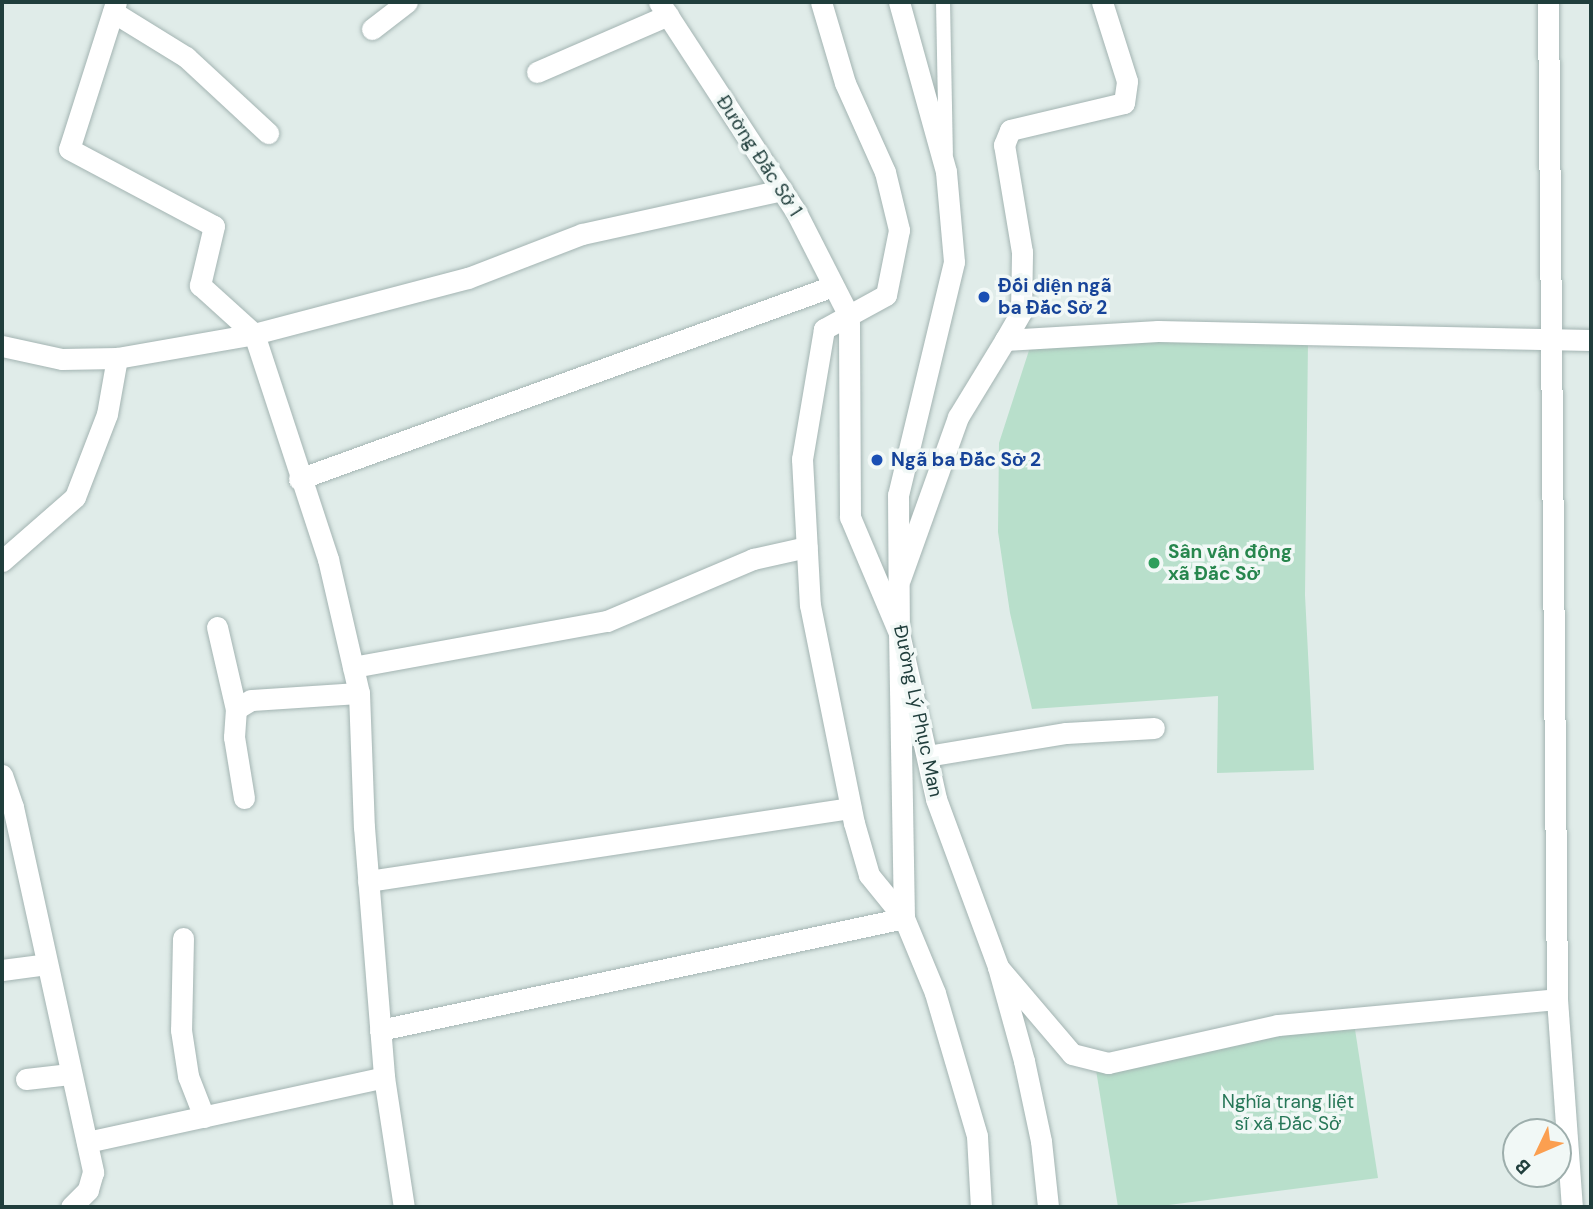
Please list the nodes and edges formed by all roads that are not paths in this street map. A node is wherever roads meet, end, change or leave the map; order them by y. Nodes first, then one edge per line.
1 (407, 2) edge
2 (821, 2) edge
3 (899, 2) edge
4 (943, 2) edge
5 (1101, 2) edge
6 (1548, 2) edge
7 (115, 7) edge
8 (664, 8) edge
9 (372, 29) dead end
10 (537, 72) dead end
11 (268, 133) dead end
12 (946, 172) junction
13 (782, 190) junction
14 (834, 286) junction
15 (849, 316) junction
16 (254, 334) junction
17 (1550, 339) junction
18 (1004, 340) junction
19 (1591, 340) edge
20 (2, 346) edge
21 (117, 358) junction
22 (299, 479) junction
23 (807, 547) junction
24 (2, 561) edge
25 (898, 584) junction
26 (217, 627) dead end
27 (900, 633) junction
28 (353, 667) junction
29 (359, 693) junction
30 (236, 709) junction
31 (1154, 728) dead end
32 (927, 756) junction
33 (2, 775) edge
34 (244, 798) dead end
35 (851, 808) junction
36 (368, 881) junction
37 (904, 918) junction
38 (183, 938) dead end
39 (47, 964) junction
40 (998, 967) junction
41 (2, 970) edge
42 (1557, 999) junction
43 (380, 1030) junction
44 (70, 1074) junction
45 (384, 1077) junction
46 (26, 1079) dead end
47 (204, 1116) junction
48 (87, 1142) junction
49 (71, 1207) edge
50 (404, 1207) edge
51 (981, 1207) edge
52 (1048, 1207) edge
53 (1572, 1207) edge

1 - 9 street
2 - 15 street
3 - 12 street, Đường Lý Phục Man
4 - 12 lane
5 - 18 street
6 - 17 street
7 - 11 street
7 - 16 street
8 - 10 street
8 - 13 street, Đường Đắc Sở 1
12 - 25 street, Đường Lý Phục Man
13 - 14 street, Đường Đắc Sở 1
13 - 16 street
14 - 15 street, Đường Đắc Sở 1
14 - 22 street
15 - 23 street
15 - 27 street
16 - 21 street
16 - 22 street
17 - 18 street
17 - 19 street
17 - 42 street
18 - 25 street
20 - 21 street
21 - 24 street
22 - 28 street
23 - 28 street
23 - 35 street
25 - 27 street, Đường Lý Phục Man
26 - 30 street
27 - 32 street, Đường Lý Phục Man
27 - 37 street
28 - 29 street
29 - 30 street
29 - 36 street
30 - 34 street
31 - 32 street
32 - 40 street, Đường Lý Phục Man
33 - 39 street
35 - 36 street
35 - 37 street
36 - 43 street
37 - 43 street
37 - 51 street
38 - 47 street
39 - 41 street
39 - 44 street
40 - 42 street
40 - 52 street, Đường Lý Phục Man
42 - 53 street
43 - 45 street
44 - 46 street
44 - 48 street
45 - 47 street
45 - 50 street
47 - 48 street
48 - 49 street

